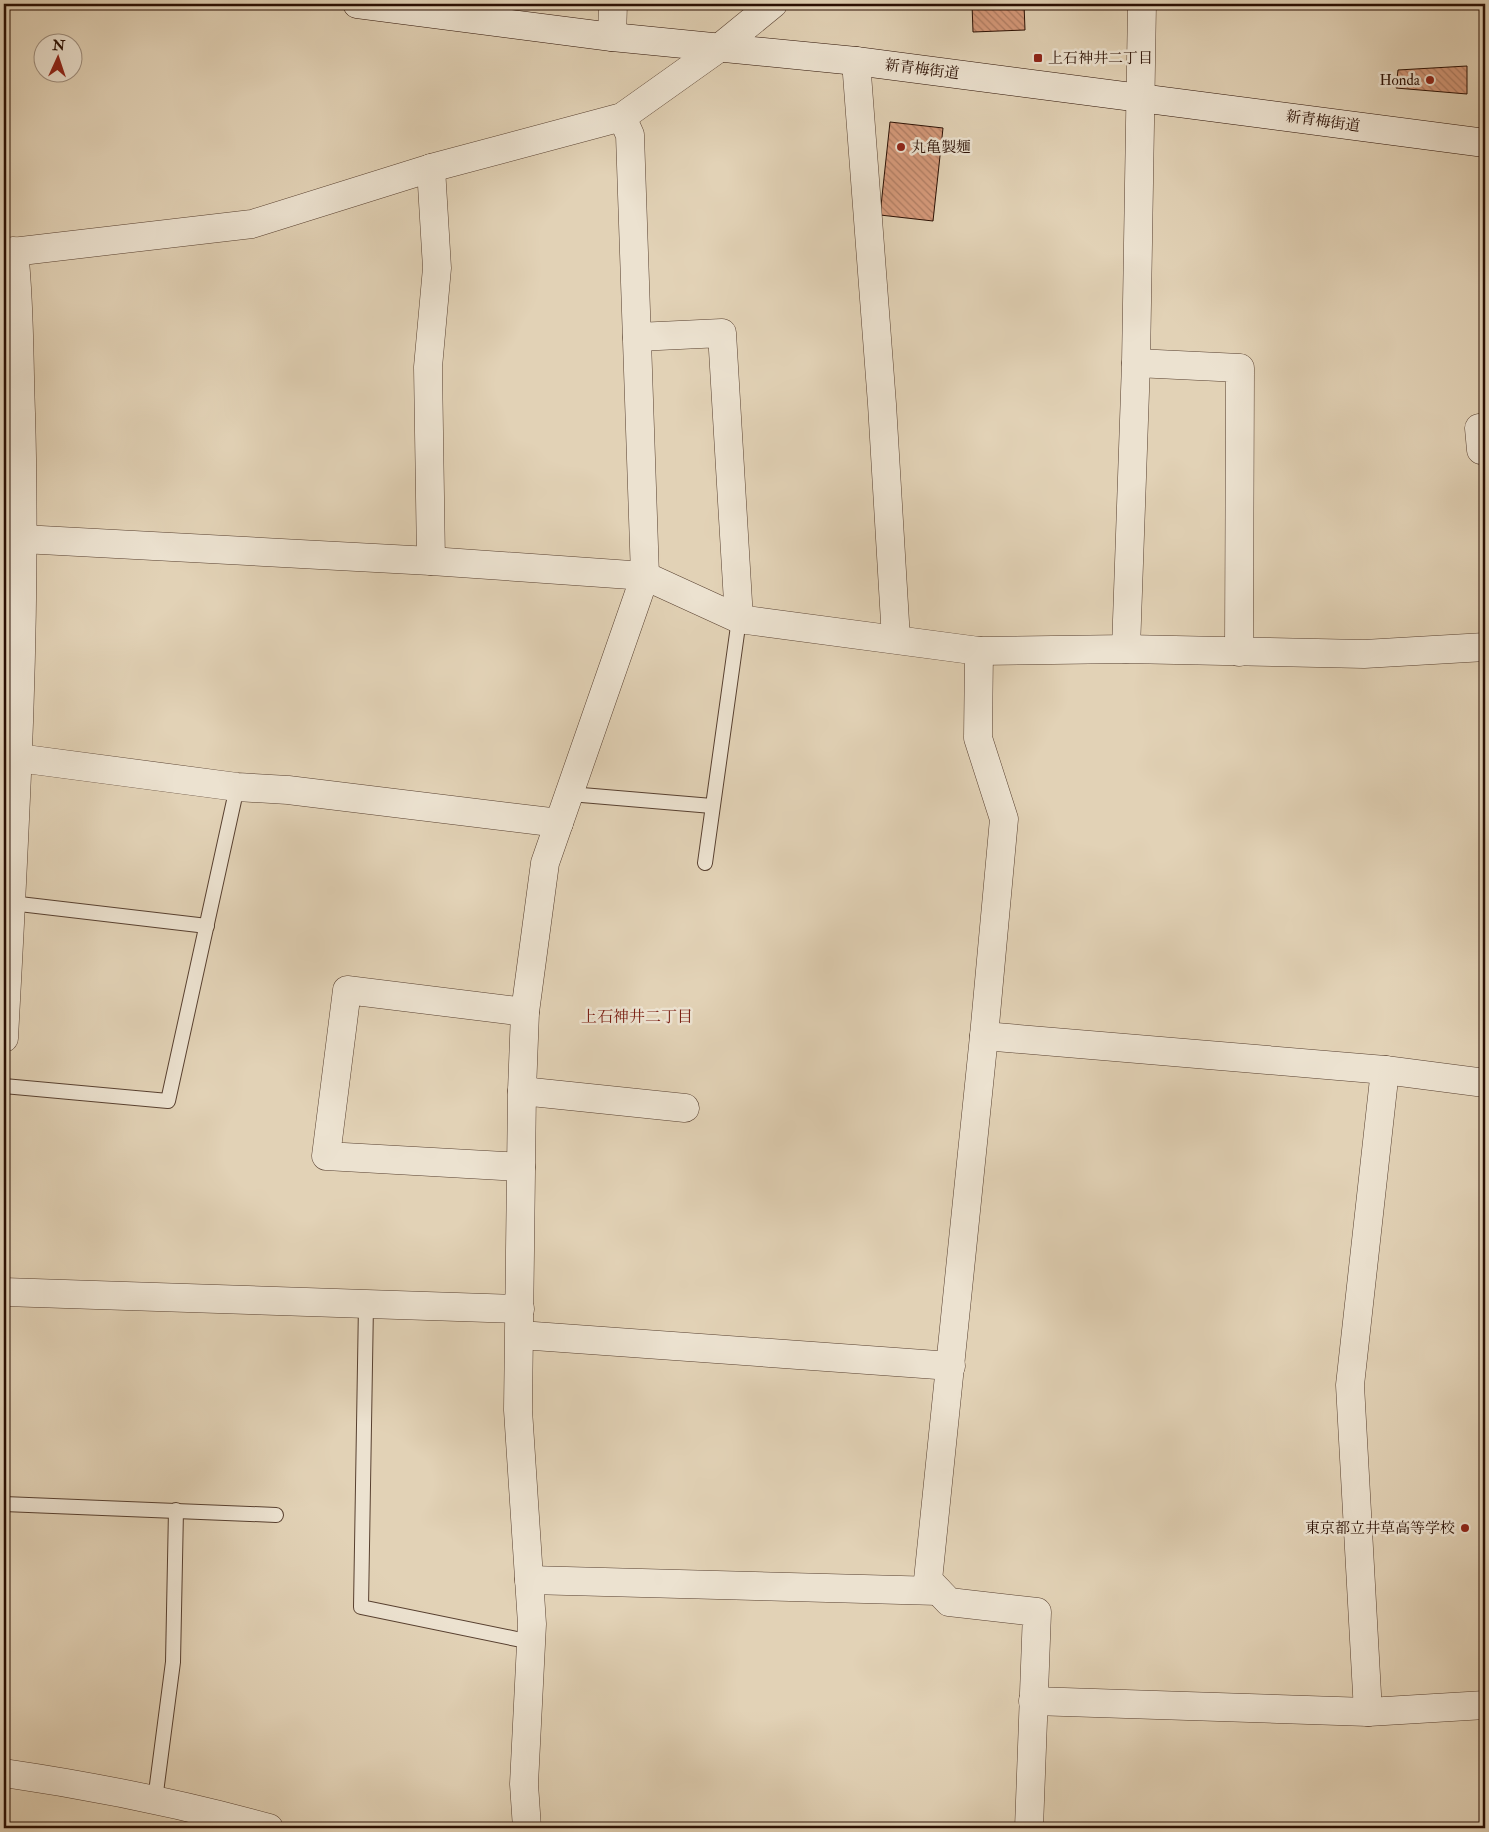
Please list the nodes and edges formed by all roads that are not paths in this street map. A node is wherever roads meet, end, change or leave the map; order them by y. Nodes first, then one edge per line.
1 (358, 4) edge
2 (613, 4) edge
3 (773, 4) edge
4 (1142, 4) edge
5 (612, 37) junction
6 (719, 48) junction
7 (856, 60) junction
8 (1140, 97) junction
9 (622, 117) junction
10 (1485, 143) edge
11 (431, 168) junction
12 (9, 252) edge
13 (637, 337) junction
14 (1136, 363) junction
15 (16, 529) edge
16 (431, 561) junction
17 (645, 576) junction
18 (739, 619) junction
19 (896, 639) junction
20 (1485, 647) edge
21 (1126, 649) junction
22 (978, 651) junction
23 (1239, 652) junction
24 (13, 768) edge
25 (237, 787) junction
26 (570, 794) junction
27 (712, 806) junction
28 (559, 823) junction
29 (705, 863) dead end
30 (11, 903) junction
31 (207, 926) junction
32 (525, 1012) junction
33 (984, 1036) junction
34 (4, 1038) edge
35 (1385, 1070) junction
36 (1485, 1083) edge
37 (4, 1086) edge
38 (522, 1091) junction
39 (685, 1108) dead end
40 (521, 1167) junction
41 (4, 1292) edge
42 (366, 1304) junction
43 (520, 1322) junction
44 (951, 1366) junction
45 (4, 1504) edge
46 (176, 1510) junction
47 (276, 1515) dead end
48 (529, 1580) junction
49 (938, 1591) junction
50 (531, 1642) junction
51 (1033, 1701) junction
52 (1485, 1705) edge
53 (1368, 1712) junction
54 (4, 1773) edge
55 (155, 1800) junction
56 (269, 1828) edge
57 (527, 1828) edge
58 (1029, 1828) edge

1 - 5 street, 新青梅街道
2 - 5 street
3 - 6 street
4 - 8 street
5 - 6 street, 新青梅街道
6 - 7 street, 新青梅街道
6 - 9 street
7 - 8 street, 新青梅街道
7 - 19 street
8 - 10 street, 新青梅街道
8 - 14 street
9 - 11 street
9 - 13 street
11 - 12 street
11 - 16 street
12 - 15 street
13 - 17 street
13 - 18 street
14 - 21 street
14 - 23 street
15 - 16 street
15 - 24 street
16 - 17 street
17 - 18 street
17 - 26 street
18 - 19 street
18 - 27 lane
19 - 22 street
20 - 23 street
21 - 22 street
21 - 23 street
22 - 33 street
24 - 25 street
24 - 30 street
25 - 28 street
25 - 31 lane
26 - 27 lane
26 - 28 street
27 - 29 lane
28 - 32 street
30 - 31 lane
30 - 34 street
31 - 37 lane
32 - 38 street
32 - 40 street
33 - 35 street
33 - 44 street
35 - 36 street
35 - 53 street
38 - 39 street
38 - 40 street
40 - 43 street
41 - 42 street
42 - 43 street
42 - 50 lane
43 - 44 street
43 - 48 street
44 - 49 street
45 - 46 lane
46 - 47 lane
46 - 55 lane
48 - 49 street
48 - 50 street
49 - 51 street
50 - 57 street
51 - 53 street
51 - 58 street
52 - 53 street
54 - 55 street
55 - 56 street

